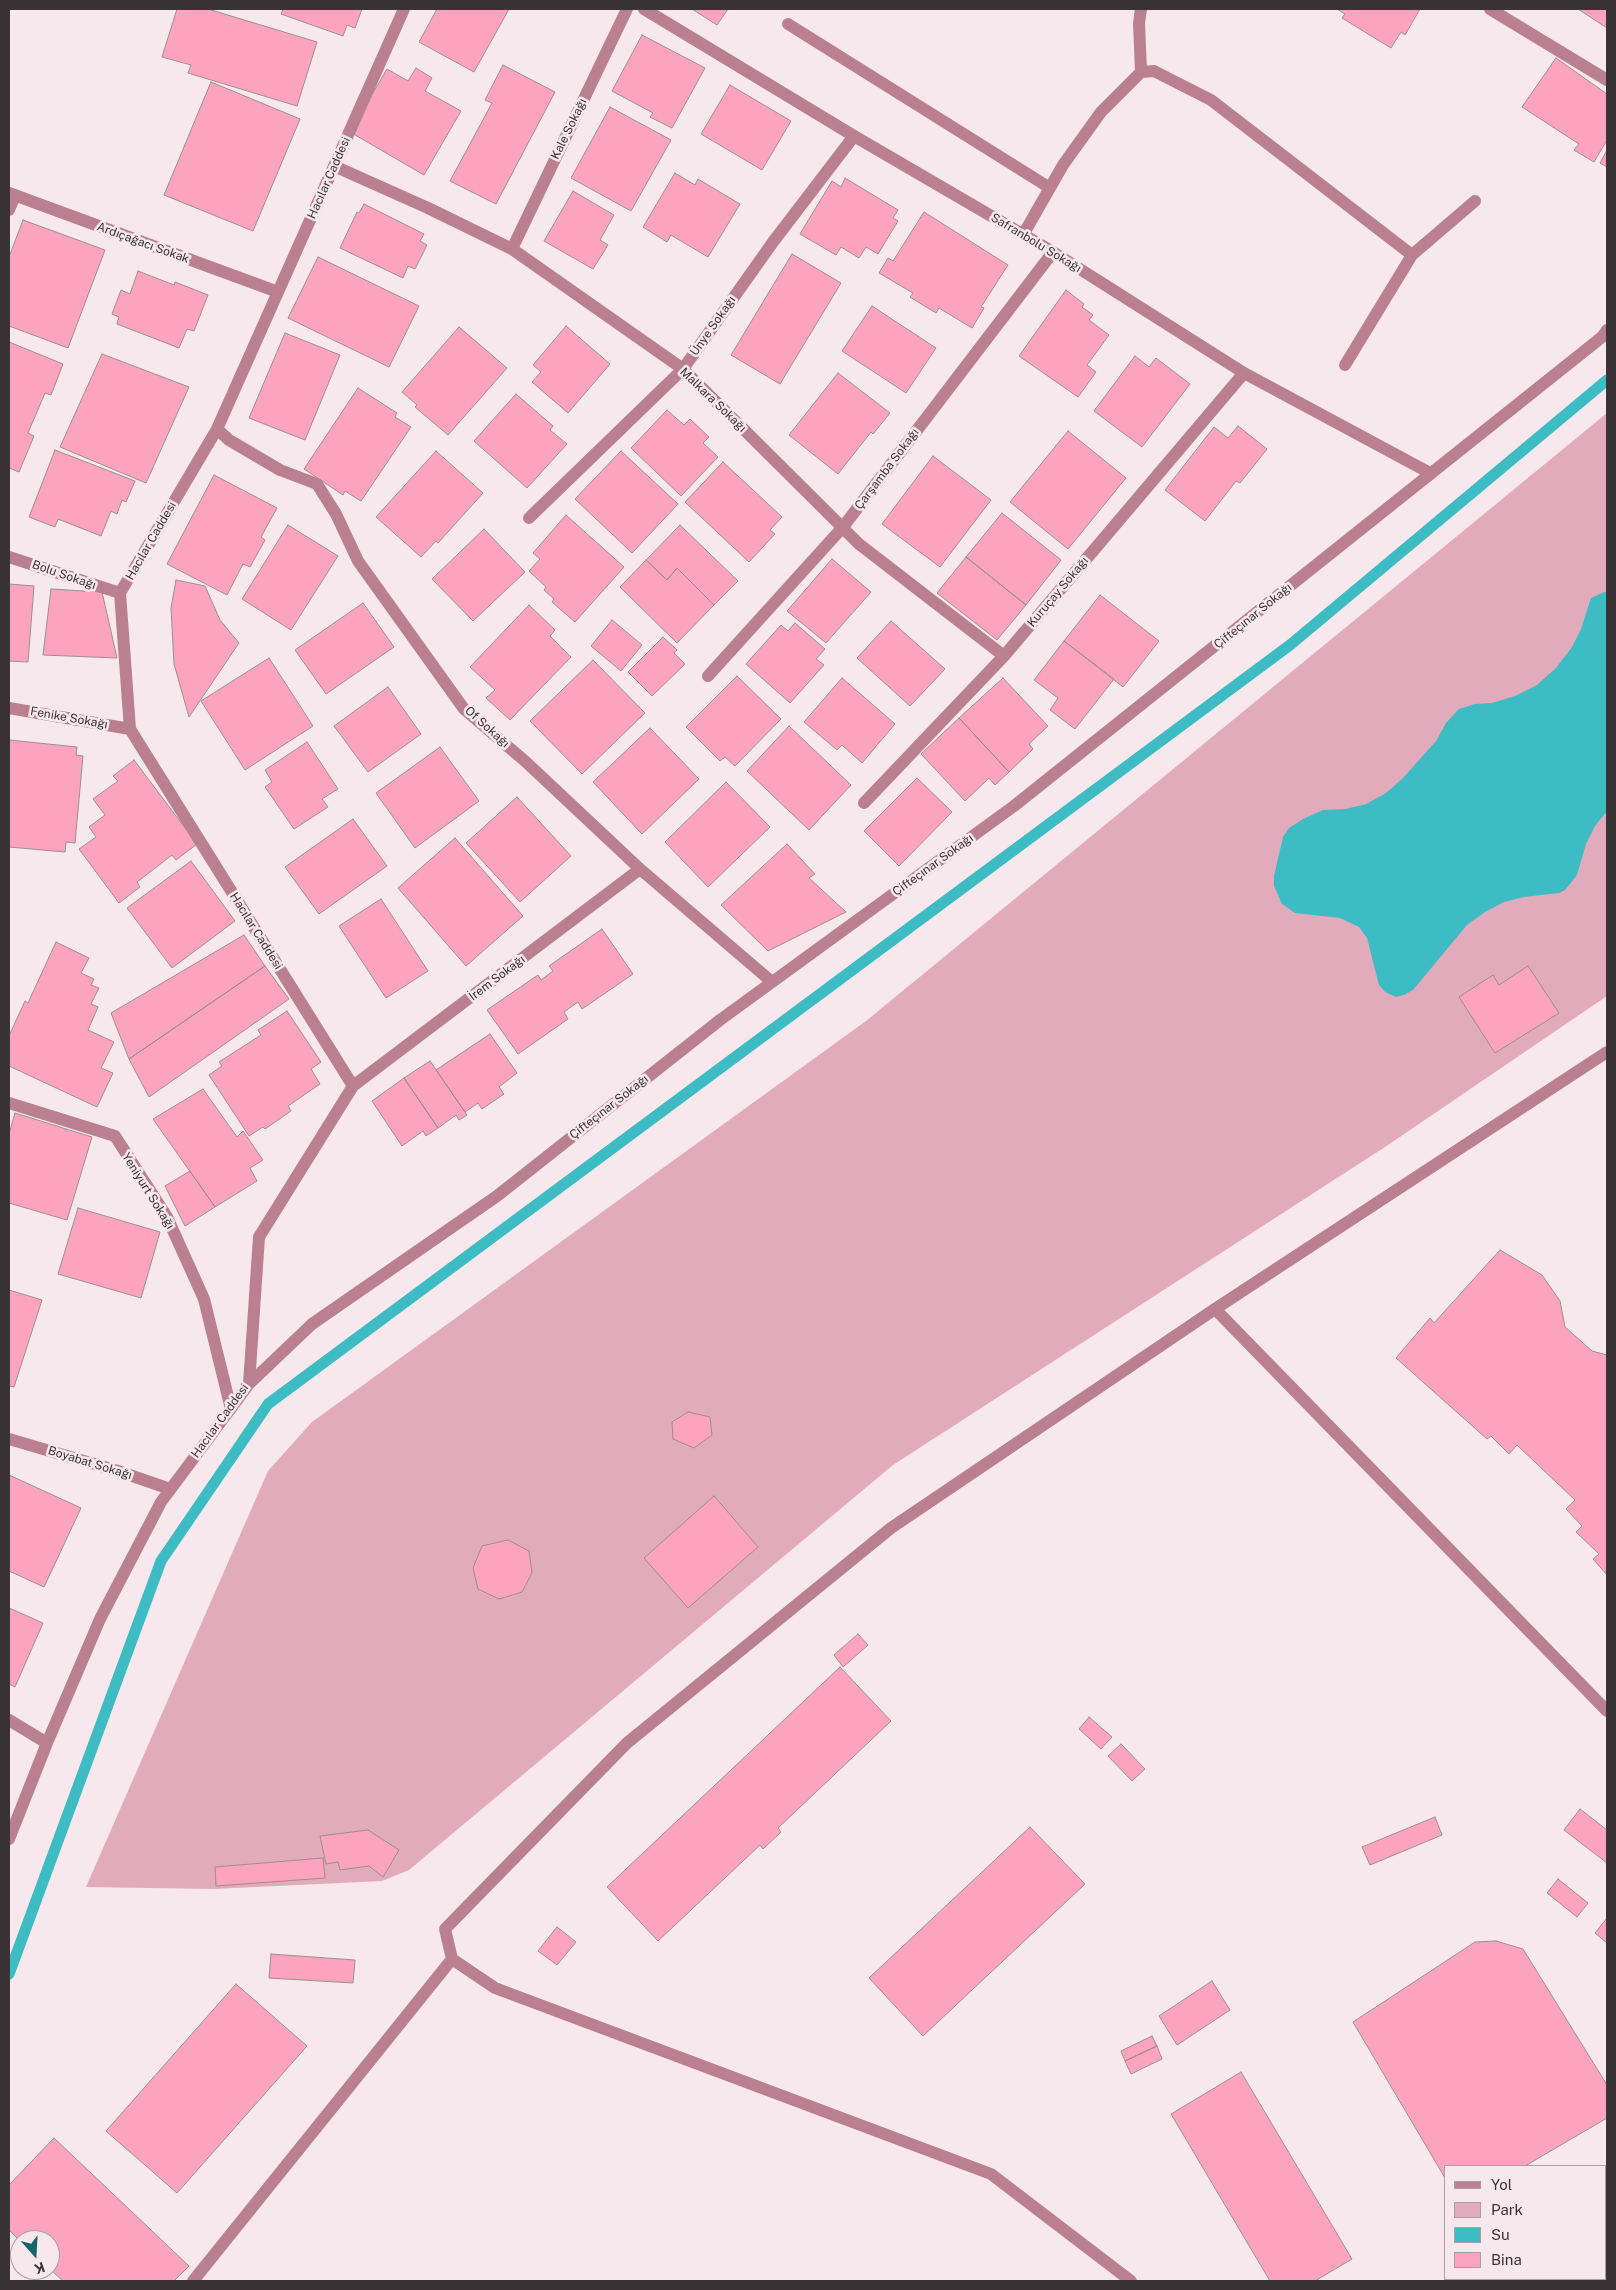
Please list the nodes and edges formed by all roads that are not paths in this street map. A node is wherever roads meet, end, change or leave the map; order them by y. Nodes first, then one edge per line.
1 (404, 9) edge
2 (627, 9) edge
3 (644, 9) edge
4 (1141, 9) edge
5 (1490, 9) edge
6 (788, 24) dead end
7 (1141, 72) junction
8 (1607, 80) edge
9 (854, 136) junction
10 (334, 166) junction
11 (1050, 188) junction
12 (12, 194) edge
13 (1475, 201) dead end
14 (9, 210) edge
15 (1023, 235) junction
16 (512, 249) junction
17 (1053, 252) junction
18 (1412, 255) junction
19 (278, 292) junction
20 (1607, 330) edge
21 (1345, 365) dead end
22 (683, 369) junction
23 (1244, 373) junction
24 (217, 429) junction
25 (1430, 473) junction
26 (529, 518) dead end
27 (843, 527) junction
28 (9, 557) edge
29 (120, 594) junction
30 (1004, 656) junction
31 (708, 676) dead end
32 (9, 708) edge
33 (130, 729) junction
34 (864, 803) dead end
35 (640, 869) junction
36 (772, 982) junction
37 (1607, 1052) edge
38 (354, 1086) junction
39 (9, 1103) edge
40 (1215, 1309) junction
41 (248, 1384) junction
42 (231, 1409) junction
43 (9, 1439) edge
44 (170, 1489) junction
45 (1607, 1711) edge
46 (9, 1720) edge
47 (47, 1742) junction
48 (9, 1840) edge
49 (452, 1959) junction
50 (193, 2281) edge
51 (1131, 2281) edge

1 - 10 street, Hacılar Caddesi
2 - 16 street, Kale Sokağı
3 - 9 street, Safranbolu Sokağı
4 - 7 street
5 - 8 street
6 - 11 street
7 - 11 street
7 - 18 street
9 - 15 street, Safranbolu Sokağı
9 - 22 street, Ünye Sokağı
10 - 16 street, Malkara Sokağı
10 - 19 street, Hacılar Caddesi
11 - 15 street
12 - 14 street
12 - 19 street, Ardıçağacı Sokak
13 - 18 street
15 - 17 street, Safranbolu Sokağı
16 - 22 street, Malkara Sokağı
17 - 23 street, Safranbolu Sokağı
17 - 27 street, Çarşamba Sokağı
18 - 21 street
19 - 24 street, Hacılar Caddesi
20 - 25 street, Çifteçınar Sokağı
22 - 26 street, Ünye Sokağı
22 - 27 street, Malkara Sokağı
23 - 25 street, Safranbolu Sokağı
23 - 30 street, Kuruçay Sokağı
24 - 29 street, Hacılar Caddesi
24 - 35 street, Of Sokağı
25 - 36 street, Çifteçınar Sokağı
27 - 30 street, Malkara Sokağı
27 - 31 street, Çarşamba Sokağı
28 - 29 street, Bolu Sokağı
29 - 33 street, Hacılar Caddesi
30 - 34 street, Kuruçay Sokağı
32 - 33 street, Fenike Sokağı
33 - 38 street, Hacılar Caddesi
35 - 36 street, Of Sokağı
35 - 38 street, İrem Sokağı
36 - 41 street, Çifteçınar Sokağı
37 - 40 street
38 - 41 street, Hacılar Caddesi
39 - 42 street, Yeniyurt Sokağı
40 - 45 street
40 - 49 street
41 - 42 street, Hacılar Caddesi
42 - 44 street, Hacılar Caddesi
43 - 44 street, Boyabat Sokağı
44 - 47 street, Hacılar Caddesi
46 - 47 street
47 - 48 street, Hacılar Caddesi
49 - 50 street
49 - 51 street

